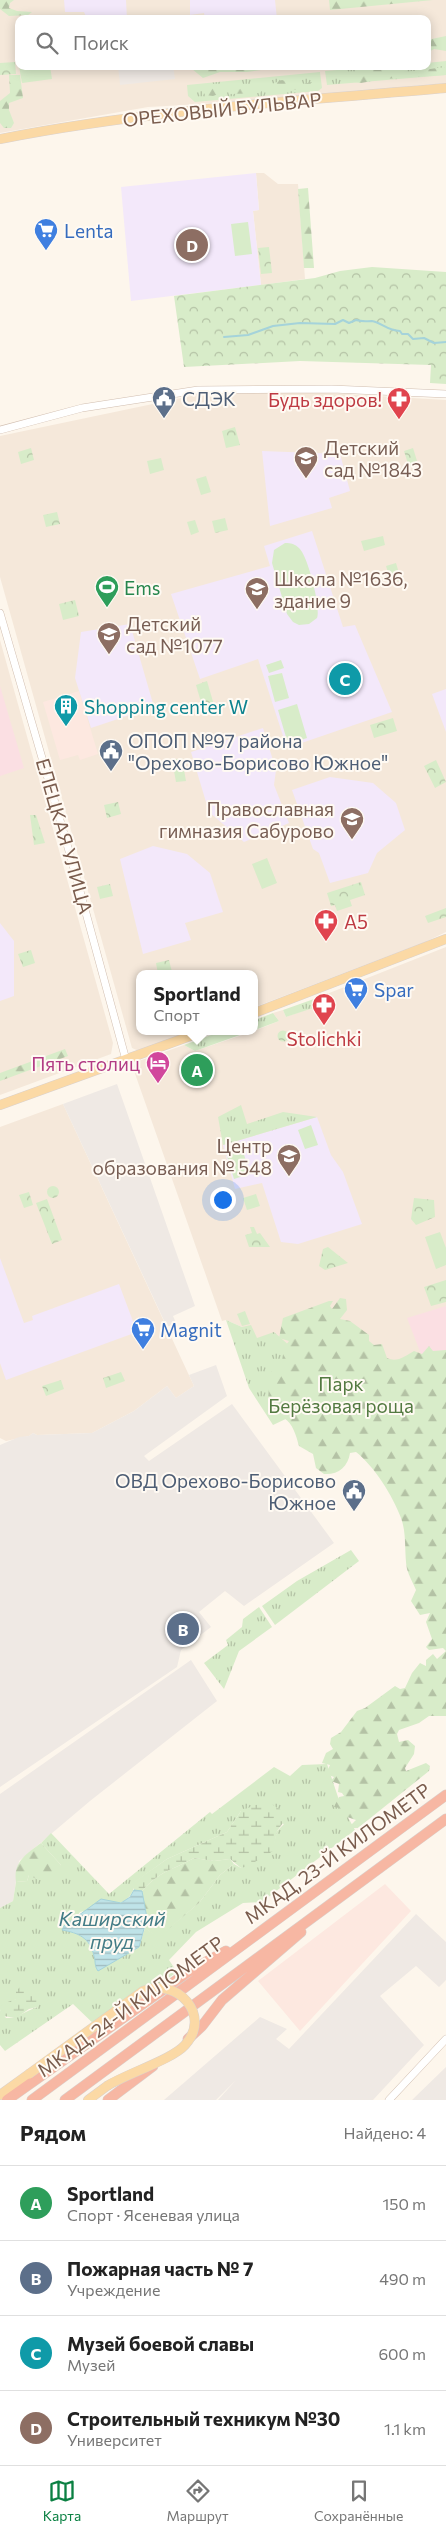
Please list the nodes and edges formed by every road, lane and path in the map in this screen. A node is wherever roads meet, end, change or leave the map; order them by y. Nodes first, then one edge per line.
1 (446, 88) edge
2 (0, 139) edge
3 (446, 394) edge
4 (0, 430) edge
5 (0, 613) edge
6 (446, 940) edge
7 (258, 1011) edge
8 (193, 1035) edge
9 (126, 1060) junction
10 (0, 1105) edge
11 (446, 1795) edge
12 (446, 1819) edge
13 (335, 1901) junction
14 (248, 1941) junction
15 (260, 1956) joint
16 (446, 2039) edge
17 (0, 2095) edge
18 (6, 2100) edge
19 (32, 2100) edge
20 (65, 2100) edge
21 (88, 2100) edge
22 (108, 2100) edge
23 (389, 2100) edge

1 - 2 main road, ОРЕХОВЫЙ БУЛЬВАР
3 - 4 street
5 - 9 street, ЕЛЕЦКАЯ УЛИЦА
6 - 7 main road
8 - 9 main road
9 - 10 main road
11 - 14 highway, МКАД, 23-Й КИЛОМЕТР
12 - 13 highway, МКАД, 23-Й КИЛОМЕТР
13 - 15 highway, МКАД, 23-Й КИЛОМЕТР
13 - 22 highway
14 - 18 highway
14 - 19 highway, МКАД, 24-Й КИЛОМЕТР
15 - 20 highway, МКАД, 24-Й КИЛОМЕТР
16 - 23 street
17 - 21 main road, bridge

